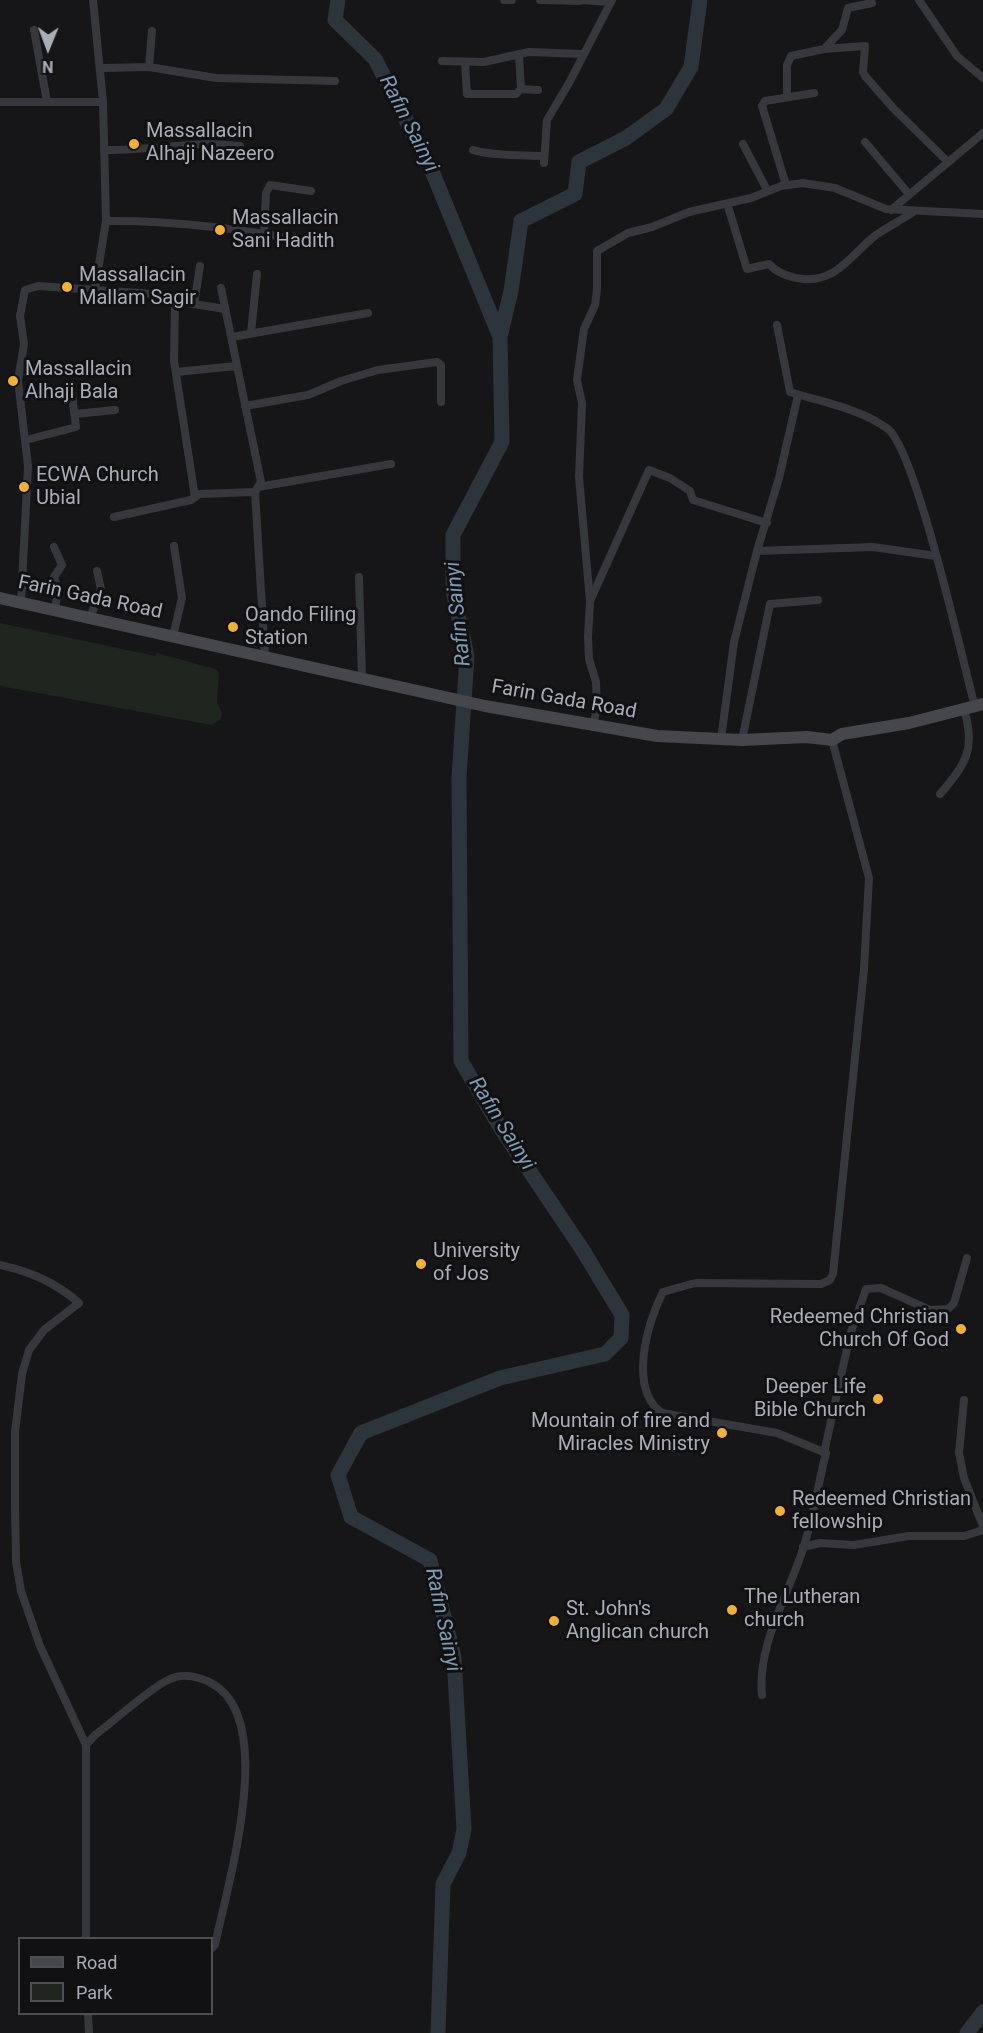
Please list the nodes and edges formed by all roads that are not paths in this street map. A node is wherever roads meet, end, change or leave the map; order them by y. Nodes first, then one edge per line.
1 (93, 0) edge
2 (504, 0) edge
3 (512, 0) edge
4 (540, 0) edge
5 (579, 0) edge
6 (871, 0) edge
7 (919, 0) edge
8 (611, 1) edge
9 (34, 30) dead end
10 (152, 30) dead end
11 (824, 49) junction
12 (583, 54) junction
13 (519, 55) junction
14 (442, 61) dead end
15 (465, 63) junction
16 (149, 67) junction
17 (100, 68) junction
18 (983, 78) edge
19 (335, 81) dead end
20 (521, 89) junction
21 (538, 90) dead end
22 (814, 93) dead end
23 (787, 97) junction
24 (0, 102) edge
25 (47, 102) junction
26 (103, 102) junction
27 (983, 133) edge
28 (865, 142) dead end
29 (743, 144) dead end
30 (240, 146) dead end
31 (104, 150) junction
32 (472, 150) dead end
33 (948, 162) junction
34 (786, 185) junction
35 (310, 190) dead end
36 (767, 190) junction
37 (908, 193) junction
38 (727, 204) junction
39 (891, 210) junction
40 (913, 212) junction
41 (983, 214) edge
42 (106, 221) junction
43 (264, 233) junction
44 (321, 244) dead end
45 (200, 267) dead end
46 (258, 274) dead end
47 (221, 288) dead end
48 (95, 289) junction
49 (175, 301) junction
50 (195, 304) junction
51 (225, 309) junction
52 (368, 313) dead end
53 (777, 325) dead end
54 (251, 333) junction
55 (232, 337) junction
56 (236, 366) junction
57 (176, 372) junction
58 (71, 387) dead end
59 (798, 395) junction
60 (441, 402) dead end
61 (245, 406) junction
62 (115, 410) dead end
63 (75, 414) junction
64 (26, 440) junction
65 (391, 464) dead end
66 (256, 490) junction
67 (195, 497) junction
68 (114, 517) dead end
69 (767, 523) junction
70 (174, 546) dead end
71 (54, 547) dead end
72 (756, 551) junction
73 (936, 556) junction
74 (97, 571) dead end
75 (359, 577) dead end
76 (0, 598) edge
77 (818, 600) dead end
78 (590, 602) junction
79 (21, 603) junction
80 (55, 610) junction
81 (90, 618) junction
82 (173, 636) junction
83 (265, 657) junction
84 (362, 678) junction
85 (974, 707) edge
86 (593, 727) junction
87 (721, 739) junction
88 (742, 740) junction
89 (832, 740) junction
90 (940, 794) dead end
91 (967, 1258) dead end
92 (0, 1265) edge
93 (964, 1400) dead end
94 (824, 1453) junction
95 (983, 1528) edge
96 (803, 1547) junction
97 (762, 1695) dead end
98 (86, 1745) junction
99 (86, 1937) edge
100 (213, 1947) edge
101 (88, 2015) edge
102 (89, 2033) edge

1 - 17 street
2 - 3 street
4 - 5 street
5 - 8 street
6 - 11 street
7 - 18 street
8 - 12 street
9 - 25 street
10 - 16 street
11 - 23 street
11 - 33 street
12 - 13 street
12 - 32 street
13 - 15 street
13 - 20 street
14 - 15 street
15 - 20 street
16 - 17 street
16 - 19 street
17 - 26 street
20 - 21 street
22 - 23 street
23 - 34 street
24 - 25 street
25 - 26 street
26 - 31 street
27 - 33 street
28 - 37 street
29 - 36 street
30 - 31 street
31 - 42 street
33 - 37 street
34 - 36 street
34 - 39 street
35 - 43 street
36 - 38 street
37 - 39 street
38 - 40 street
38 - 78 street
39 - 40 street
40 - 41 street
42 - 43 street
42 - 48 street
43 - 44 street
45 - 50 street
46 - 54 street
47 - 51 street
48 - 49 street
48 - 64 street
49 - 50 street
49 - 57 street
50 - 51 street
51 - 55 street
52 - 54 street
53 - 59 street
54 - 55 street
55 - 56 street
56 - 57 street
56 - 61 street
57 - 67 street
58 - 63 street
59 - 69 street
59 - 73 street
60 - 61 street
61 - 66 street
62 - 63 street
63 - 64 street
64 - 79 street
65 - 66 street
66 - 67 street
66 - 83 street
67 - 68 street
69 - 72 street
69 - 78 street
70 - 82 street
71 - 80 street
72 - 73 street
72 - 87 street
73 - 85 street
74 - 81 street
75 - 84 street
76 - 79 main road, Farin Gada Road
77 - 88 street
78 - 86 street
79 - 80 main road, Farin Gada Road
80 - 81 main road, Farin Gada Road
81 - 82 main road, Farin Gada Road
82 - 83 main road, Farin Gada Road
83 - 84 main road, Farin Gada Road
84 - 86 main road, Farin Gada Road
85 - 89 main road, Farin Gada Road
85 - 90 street
86 - 87 main road, Farin Gada Road
87 - 88 main road, Farin Gada Road
88 - 89 main road, Farin Gada Road
89 - 94 street
91 - 94 street
92 - 98 street
93 - 95 street
94 - 96 street
95 - 96 street
96 - 97 street
98 - 99 street
98 - 100 street
101 - 102 street

